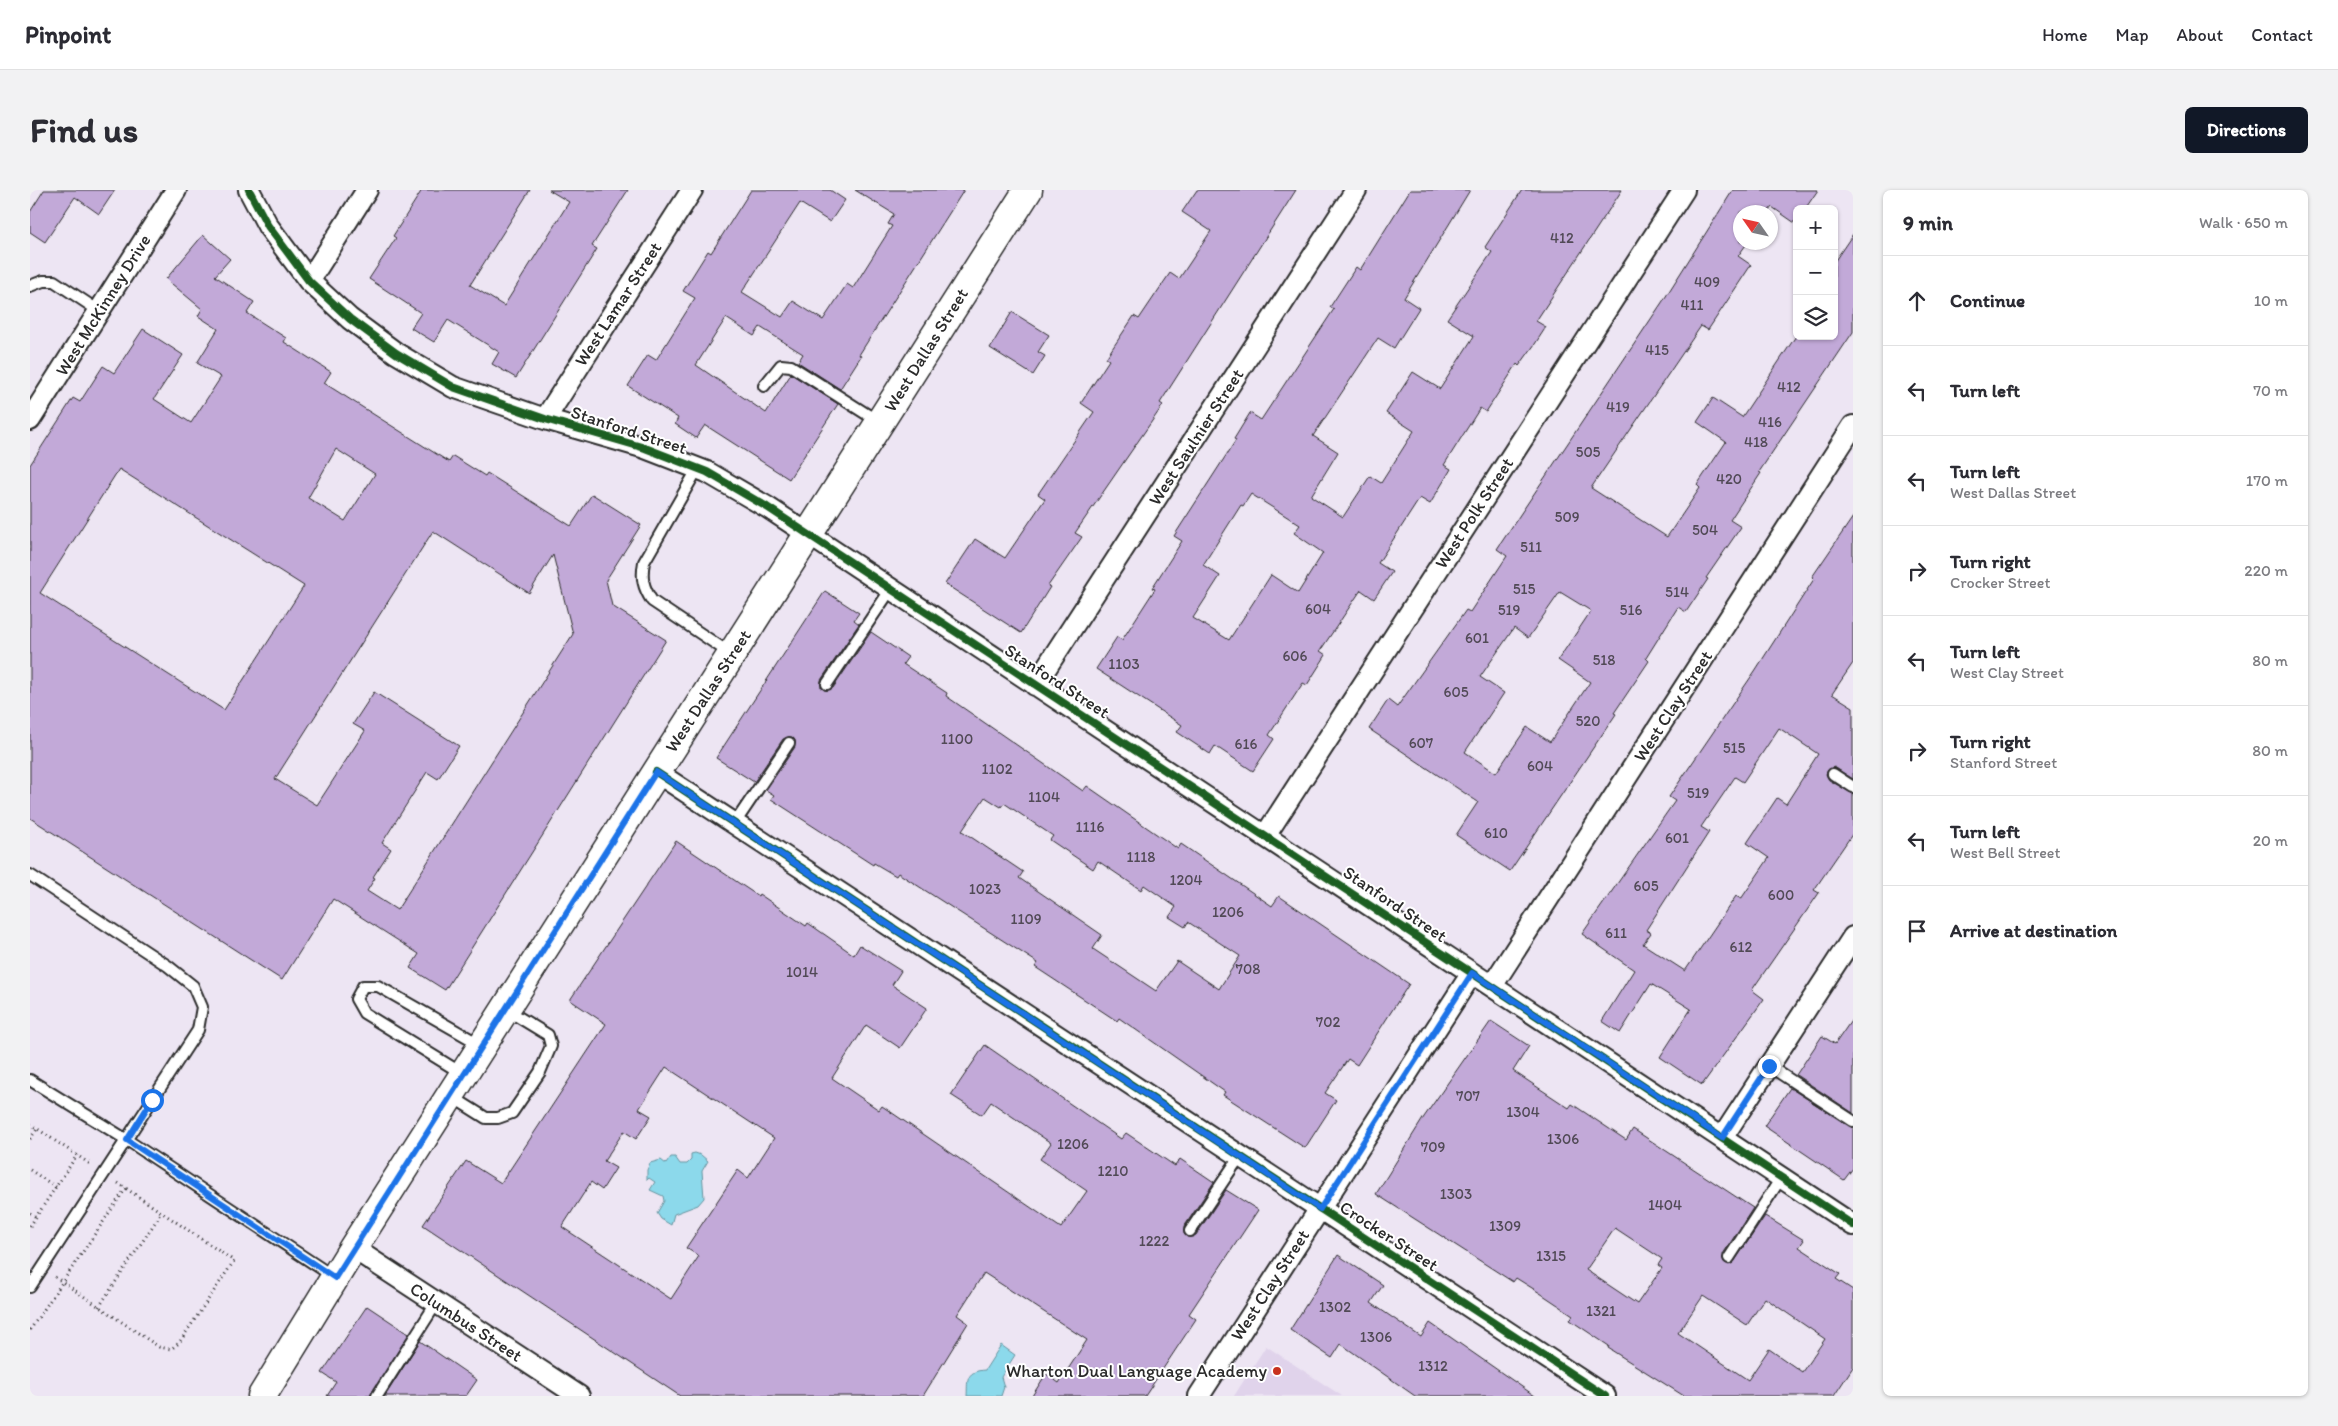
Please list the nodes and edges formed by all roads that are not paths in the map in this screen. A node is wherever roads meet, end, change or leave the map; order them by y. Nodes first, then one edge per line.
1 (176, 190) edge
2 (249, 190) edge
3 (367, 190) edge
4 (692, 190) edge
5 (1028, 190) edge
6 (1356, 190) edge
7 (1684, 190) edge
8 (309, 281) junction
9 (30, 286) edge
10 (99, 311) junction
11 (764, 386) dead end
12 (545, 418) junction
13 (30, 420) edge
14 (880, 423) junction
15 (1853, 426) edge
16 (698, 468) junction
17 (809, 535) junction
18 (891, 589) junction
19 (732, 655) junction
20 (827, 684) dead end
21 (1036, 685) junction
22 (789, 743) dead end
23 (656, 772) junction
24 (1833, 774) dead end
25 (1853, 787) edge
26 (735, 823) junction
27 (1265, 836) junction
28 (30, 875) edge
29 (1853, 937) edge
30 (1472, 973) junction
31 (1492, 986) junction
32 (505, 1009) junction
33 (482, 1046) junction
34 (1769, 1066) junction
35 (30, 1080) edge
36 (457, 1085) junction
37 (1853, 1121) edge
38 (1722, 1138) junction
39 (127, 1140) junction
40 (1240, 1156) junction
41 (1782, 1178) junction
42 (1320, 1209) junction
43 (1853, 1225) edge
44 (1190, 1231) dead end
45 (353, 1248) junction
46 (1729, 1258) dead end
47 (335, 1278) junction
48 (30, 1287) edge
49 (437, 1302) junction
50 (262, 1396) edge
51 (377, 1396) edge
52 (579, 1396) edge
53 (1199, 1396) edge
54 (1605, 1396) edge

1 - 10 street, West McKinney Drive
2 - 8 street, Stanford Street
3 - 8 street
4 - 12 street, West Lamar Street
5 - 14 main road, West Dallas Street
6 - 21 street, West Saulnier Street
7 - 27 street, West Polk Street
8 - 12 street, Stanford Street
9 - 10 lane
10 - 13 street, West McKinney Drive
11 - 14 lane
12 - 16 street, Stanford Street
14 - 17 main road, West Dallas Street
15 - 31 street, West Clay Street
16 - 17 street, Stanford Street
16 - 19 lane
17 - 18 street, Stanford Street
17 - 19 main road, West Dallas Street
18 - 20 lane
18 - 21 street, Stanford Street
19 - 23 main road, West Dallas Street
21 - 27 street, Stanford Street
22 - 26 lane
23 - 26 street, Crocker Street
23 - 32 main road, West Dallas Street
24 - 25 lane
26 - 40 street, Crocker Street
27 - 30 street, Stanford Street
28 - 39 lane
29 - 34 street
30 - 31 street, Stanford Street
30 - 42 street, West Clay Street
31 - 38 street, Stanford Street
32 - 33 main road, West Dallas Street
32 - 36 lane
33 - 36 main road, West Dallas Street
33 - 36 lane
34 - 37 lane
34 - 38 street
35 - 39 lane
36 - 45 main road, West Dallas Street
38 - 41 street, Stanford Street
39 - 47 lane
39 - 48 lane
40 - 42 street, Crocker Street
40 - 44 lane
41 - 43 street, Stanford Street
41 - 46 lane
42 - 53 street, West Clay Street
42 - 54 street, Crocker Street
45 - 47 main road, West Dallas Street
45 - 49 street, Columbus Street
47 - 50 main road, West Dallas Street
49 - 51 lane
49 - 52 street, Columbus Street

